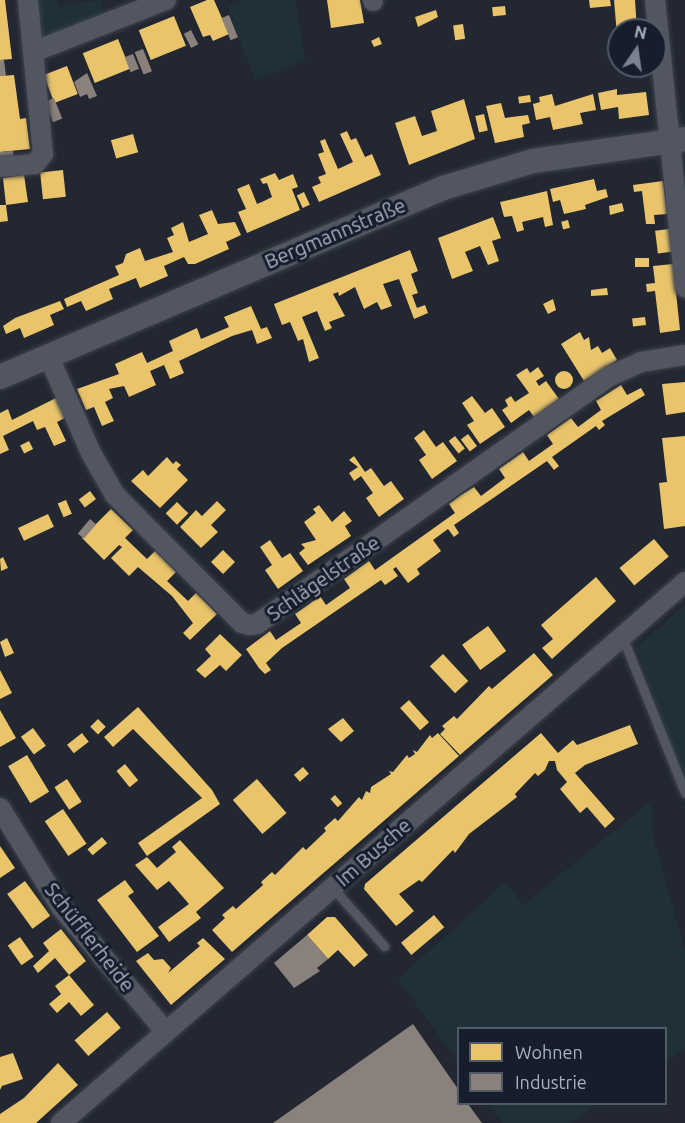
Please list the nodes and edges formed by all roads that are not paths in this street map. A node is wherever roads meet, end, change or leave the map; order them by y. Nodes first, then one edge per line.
1 (28, 0) edge
2 (166, 0) edge
3 (655, 0) edge
4 (33, 52) junction
5 (677, 139) edge
6 (0, 167) edge
7 (685, 287) edge
8 (685, 355) edge
9 (49, 357) junction
10 (0, 378) edge
11 (685, 582) edge
12 (622, 636) junction
13 (685, 793) edge
14 (0, 808) edge
15 (332, 887) junction
16 (384, 946) dead end
17 (166, 1032) junction
18 (61, 1123) edge

1 - 4 street
2 - 4 street
3 - 5 street
4 - 6 street
5 - 7 street
5 - 9 street, Bergmannstraße
8 - 9 street, Schlägelstraße
9 - 10 street, Bergmannstraße
11 - 12 street, Im Busche
12 - 13 lane
12 - 15 street, Im Busche
14 - 17 street, Schüfflerheide
15 - 16 lane
15 - 17 street, Im Busche
17 - 18 street, Im Busche

